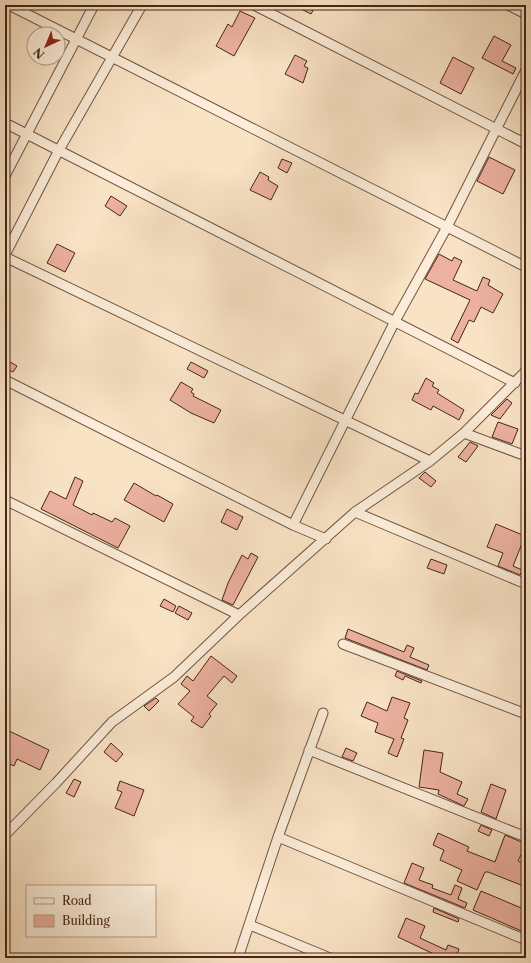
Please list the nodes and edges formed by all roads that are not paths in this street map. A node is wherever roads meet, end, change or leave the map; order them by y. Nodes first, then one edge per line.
1 (9, 5) edge
2 (94, 5) edge
3 (142, 5) edge
4 (254, 5) edge
5 (508, 5) edge
6 (526, 14) edge
7 (76, 39) junction
8 (113, 58) junction
9 (526, 70) edge
10 (5, 123) edge
11 (496, 128) junction
12 (28, 134) junction
13 (526, 144) edge
14 (60, 150) junction
15 (5, 176) edge
16 (447, 227) junction
17 (5, 256) edge
18 (526, 266) edge
19 (395, 322) junction
20 (526, 371) edge
21 (5, 380) edge
22 (515, 383) junction
23 (346, 419) junction
24 (464, 433) junction
25 (526, 456) edge
26 (430, 461) junction
27 (5, 500) edge
28 (355, 512) junction
29 (293, 524) junction
30 (326, 539) junction
31 (526, 584) edge
32 (239, 615) junction
33 (343, 644) dead end
34 (323, 713) dead end
35 (526, 714) edge
36 (309, 750) junction
37 (5, 835) edge
38 (278, 837) junction
39 (526, 837) edge
40 (250, 925) junction
41 (526, 940) edge
42 (238, 958) edge
43 (330, 958) edge

1 - 7 street
2 - 7 street
3 - 8 street
4 - 11 street
5 - 6 street
7 - 8 street
7 - 12 street
8 - 14 street
8 - 16 street
9 - 11 street
10 - 12 street
11 - 13 street
11 - 16 street
12 - 14 street
12 - 15 street
14 - 17 street
14 - 19 street
16 - 18 street
16 - 19 street
17 - 23 street
19 - 22 street
19 - 23 street
20 - 22 street
21 - 29 street
22 - 24 street
23 - 26 street
23 - 29 street
24 - 25 street
24 - 26 street
26 - 28 street
27 - 32 street
28 - 30 street
28 - 31 street
29 - 30 street
30 - 32 street
32 - 37 street
33 - 35 street
34 - 36 street
36 - 38 street
36 - 39 street
38 - 40 street
38 - 41 street
40 - 42 street
40 - 43 street

